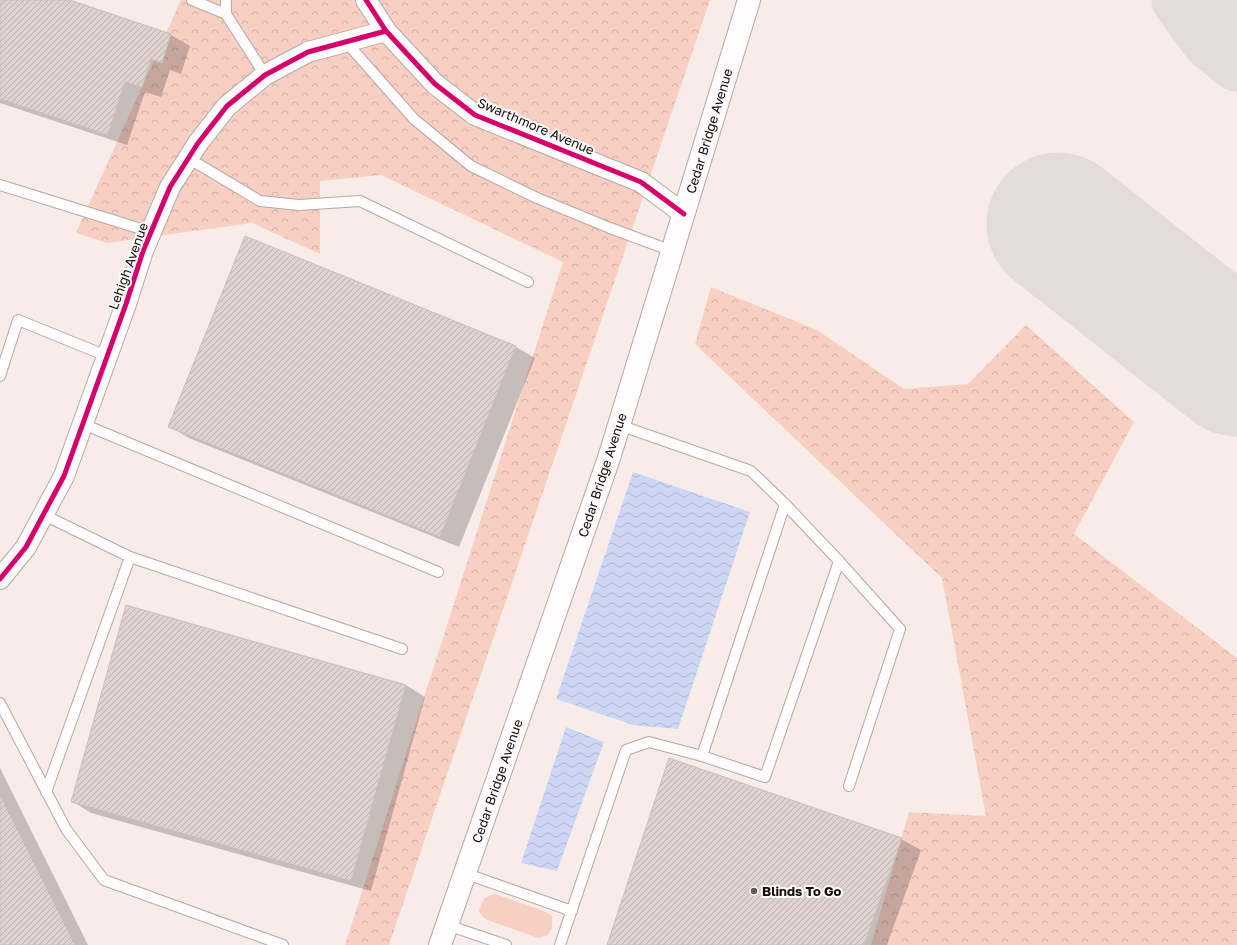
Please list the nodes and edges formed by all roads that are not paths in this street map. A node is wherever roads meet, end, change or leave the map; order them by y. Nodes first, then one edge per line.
1 (192, 0) edge
2 (226, 0) edge
3 (366, 0) edge
4 (749, 0) edge
5 (226, 14) junction
6 (386, 31) junction
7 (346, 42) junction
8 (265, 75) junction
9 (188, 158) junction
10 (0, 184) edge
11 (684, 214) junction
12 (151, 232) junction
13 (672, 252) junction
14 (528, 282) dead end
15 (107, 356) junction
16 (0, 376) edge
17 (83, 424) junction
18 (619, 425) junction
19 (785, 504) junction
20 (44, 515) junction
21 (130, 557) junction
22 (839, 561) junction
23 (438, 572) dead end
24 (0, 579) edge
25 (402, 649) dead end
26 (0, 703) edge
27 (702, 756) junction
28 (849, 786) dead end
29 (46, 792) junction
30 (464, 874) junction
31 (572, 911) junction
32 (447, 925) junction
33 (283, 945) edge
34 (440, 945) edge
35 (506, 945) edge
36 (560, 945) edge

1 - 5 lane
2 - 5 lane
3 - 6 street, Swarthmore Avenue
4 - 11 main road, Cedar Bridge Avenue
5 - 8 lane
6 - 7 street, Lehigh Avenue
6 - 11 street, Swarthmore Avenue
7 - 8 street, Lehigh Avenue
7 - 13 lane
8 - 9 street, Lehigh Avenue
9 - 12 street, Lehigh Avenue
9 - 14 lane
10 - 12 lane
11 - 13 main road, Cedar Bridge Avenue
12 - 15 street, Lehigh Avenue
13 - 18 main road, Cedar Bridge Avenue
15 - 16 lane
15 - 17 street, Lehigh Avenue
17 - 20 street, Lehigh Avenue
17 - 23 lane
18 - 19 lane
18 - 30 main road, Cedar Bridge Avenue
19 - 22 lane
19 - 27 lane
20 - 21 lane
20 - 24 street, Lehigh Avenue
21 - 25 lane
21 - 29 lane
22 - 27 lane
22 - 28 lane
26 - 29 lane
27 - 31 lane
29 - 33 lane
30 - 31 lane
30 - 32 main road, Cedar Bridge Avenue
31 - 36 lane
32 - 34 main road, Cedar Bridge Avenue
32 - 35 lane

